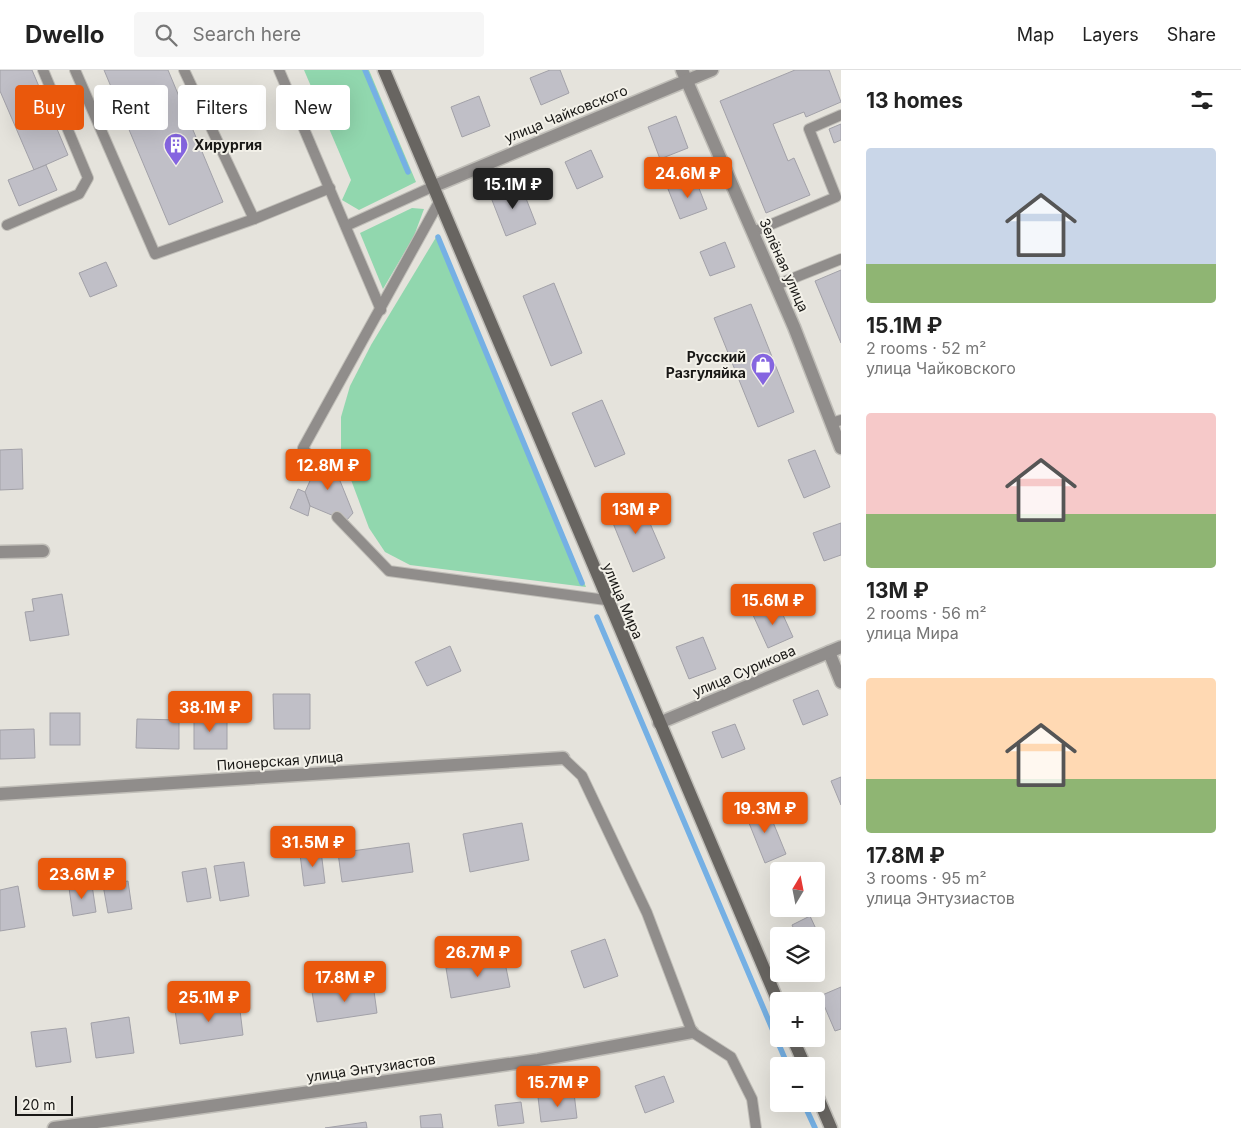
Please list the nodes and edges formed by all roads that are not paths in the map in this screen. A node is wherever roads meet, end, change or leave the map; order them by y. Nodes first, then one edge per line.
1 (43, 70) edge
2 (75, 70) edge
3 (184, 70) edge
4 (279, 70) edge
5 (384, 70) edge
6 (712, 70) edge
7 (684, 76) edge
8 (841, 115) edge
9 (432, 187) junction
10 (330, 188) junction
11 (839, 197) edge
12 (439, 202) junction
13 (254, 219) junction
14 (7, 225) dead end
15 (346, 226) junction
16 (753, 232) junction
17 (841, 259) edge
18 (776, 284) junction
19 (381, 310) junction
20 (836, 422) edge
21 (841, 448) edge
22 (317, 466) dead end
23 (337, 517) dead end
24 (43, 551) dead end
25 (0, 552) edge
26 (606, 600) junction
27 (841, 647) edge
28 (829, 652) junction
29 (841, 682) edge
30 (660, 723) junction
31 (563, 758) joint
32 (0, 794) edge
33 (774, 992) edge
34 (692, 1032) junction
35 (824, 1112) edge
36 (54, 1128) edge
37 (756, 1128) edge
38 (831, 1128) edge

1 - 14 lane
2 - 13 lane
3 - 13 lane
4 - 10 lane
5 - 9 main road, улица Мира
6 - 7 street, улица Чайковского
7 - 9 street, улица Чайковского
7 - 16 street, Зелёная улица
8 - 11 lane
9 - 12 main road, улица Мира
9 - 15 lane
10 - 13 lane
10 - 15 lane
11 - 16 lane
12 - 19 lane
12 - 26 main road, улица Мира
15 - 19 lane
16 - 18 street, Зелёная улица
17 - 18 lane
18 - 20 street, Зелёная улица
19 - 22 lane
20 - 21 street, Зелёная улица
23 - 26 lane
24 - 25 street
26 - 30 main road, улица Мира
27 - 28 street, улица Сурикова
28 - 29 street
28 - 30 street, улица Сурикова
30 - 33 main road, улица Мира
31 - 32 street, Пионерская улица
31 - 34 lane
34 - 36 street, улица Энтузиастов
34 - 37 lane
35 - 38 main road

